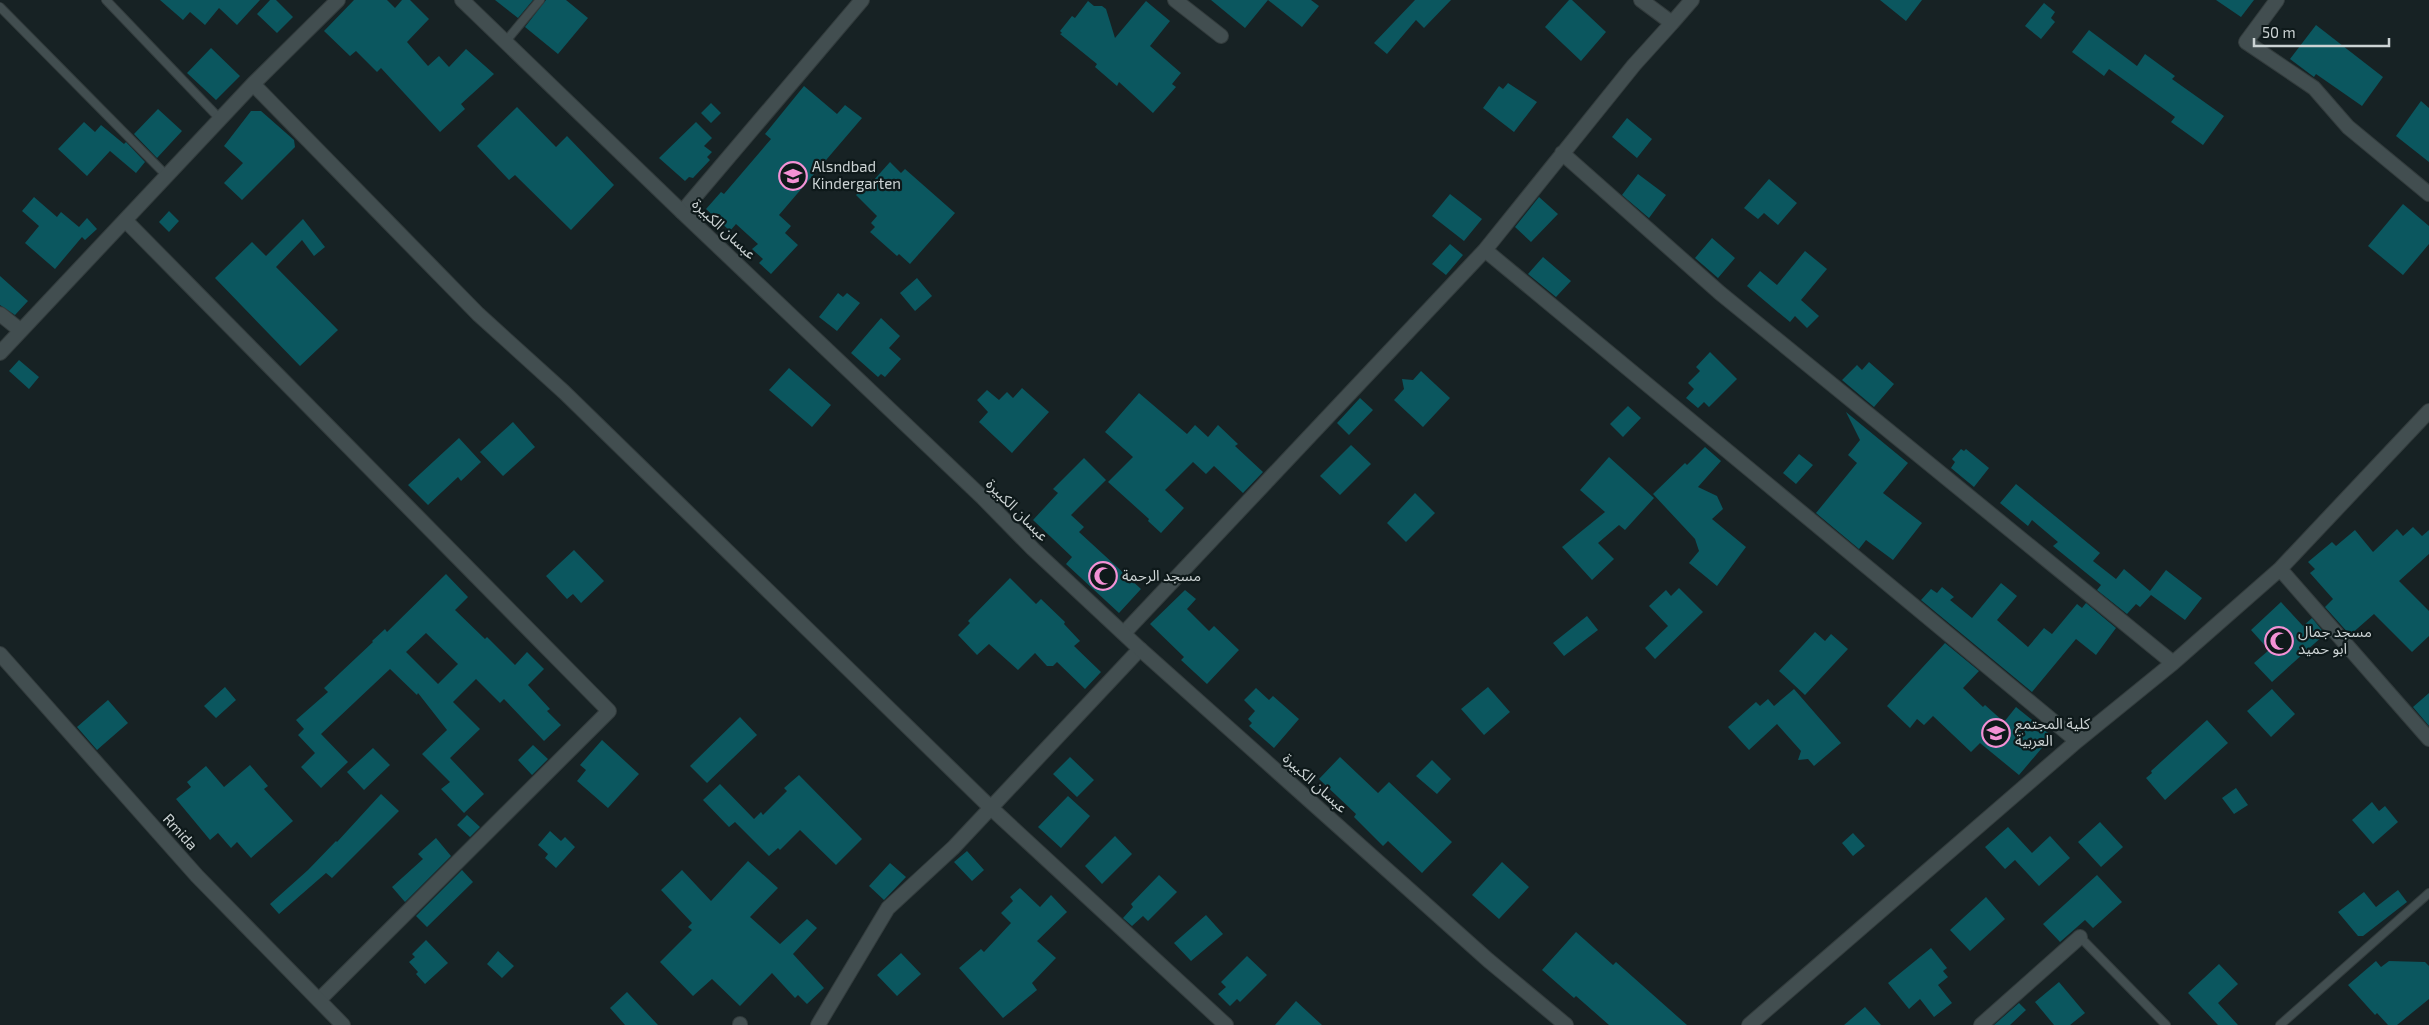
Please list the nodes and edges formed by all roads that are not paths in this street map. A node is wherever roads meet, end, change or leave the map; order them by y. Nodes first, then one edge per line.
1 (106, 0) edge
2 (338, 0) edge
3 (462, 0) edge
4 (540, 0) edge
5 (862, 0) edge
6 (1174, 0) edge
7 (1641, 0) edge
8 (1692, 0) edge
9 (2277, 0) edge
10 (0, 7) edge
11 (1672, 23) junction
12 (1221, 36) dead end
13 (506, 41) junction
14 (253, 84) junction
15 (220, 119) junction
16 (1562, 153) junction
17 (167, 176) junction
18 (2429, 194) edge
19 (682, 212) junction
20 (125, 220) junction
21 (1485, 250) junction
22 (0, 314) edge
23 (20, 330) junction
24 (0, 353) edge
25 (2429, 411) edge
26 (2280, 569) junction
27 (1124, 633) junction
28 (1140, 650) junction
29 (0, 654) edge
30 (2173, 663) junction
31 (2429, 739) edge
32 (2077, 741) junction
33 (990, 807) junction
34 (2429, 893) edge
35 (2080, 937) joint
36 (318, 1000) junction
37 (343, 1025) edge
38 (818, 1025) edge
39 (1226, 1025) edge
40 (1566, 1025) edge
41 (1750, 1025) edge
42 (1980, 1025) edge
43 (2166, 1025) edge
44 (2280, 1025) edge

1 - 15 lane
2 - 14 street
3 - 13 street, عبسان الكبيرة
4 - 13 lane
5 - 19 street
6 - 12 street
7 - 11 street
8 - 11 street
9 - 18 street
10 - 17 lane
11 - 16 street
13 - 19 street, عبسان الكبيرة
14 - 15 street
14 - 33 street
15 - 17 street
16 - 21 street
16 - 30 street
17 - 20 street
19 - 27 street, عبسان الكبيرة
20 - 23 street
20 - 36 street
21 - 27 street
21 - 32 street
22 - 23 street
23 - 24 street
25 - 26 street
26 - 30 street
26 - 31 street
27 - 28 street, عبسان الكبيرة
28 - 33 street
28 - 40 street, عبسان الكبيرة
29 - 36 street, Rmida
30 - 32 street
32 - 41 street
33 - 38 street
33 - 39 street
34 - 44 lane
35 - 42 street
35 - 43 lane
36 - 37 street, Rmida

